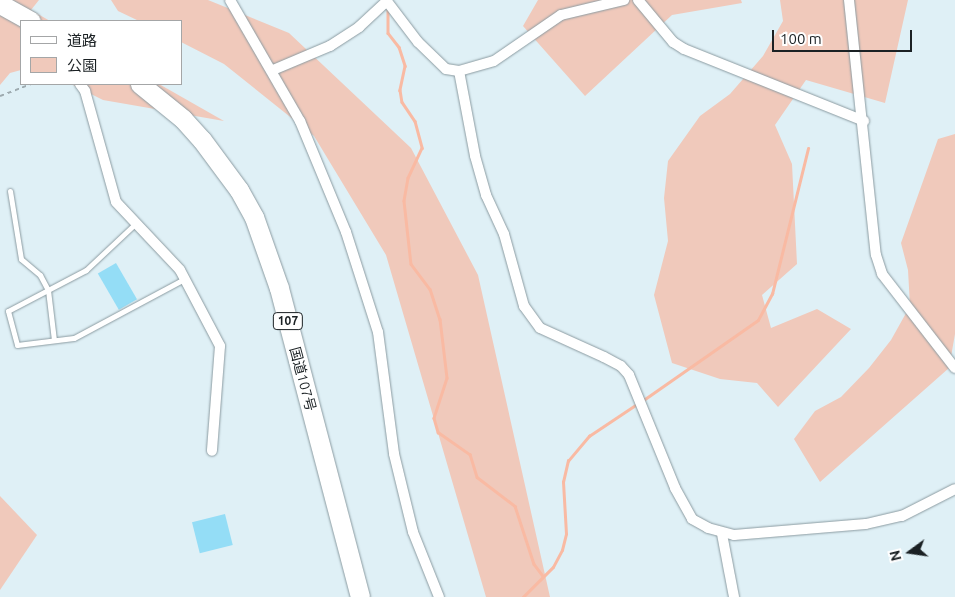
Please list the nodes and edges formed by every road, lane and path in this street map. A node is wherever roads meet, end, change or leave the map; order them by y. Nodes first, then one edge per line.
1 (230, 0) edge
2 (386, 0) edge
3 (624, 0) edge
4 (638, 0) edge
5 (849, 0) edge
6 (0, 4) edge
7 (28, 20) edge
8 (272, 70) junction
9 (459, 71) junction
10 (28, 85) edge
11 (81, 85) edge
12 (141, 85) edge
13 (0, 96) edge
14 (864, 121) junction
15 (10, 191) dead end
16 (136, 223) junction
17 (184, 278) junction
18 (48, 290) junction
19 (54, 340) junction
20 (955, 368) edge
21 (212, 451) dead end
22 (955, 489) edge
23 (722, 534) junction
24 (360, 597) edge
25 (439, 597) edge
26 (734, 597) edge

1 - 8 street
2 - 8 street
2 - 9 street
3 - 9 street
4 - 14 street
5 - 14 street
6 - 7 highway
8 - 25 street
9 - 23 street
10 - 13 path
11 - 16 street
12 - 24 highway, 国道107号 / 107
14 - 20 street
15 - 18 lane
16 - 17 street
16 - 18 lane
17 - 19 lane
17 - 21 street
18 - 19 lane
18 - 19 lane
22 - 23 street
23 - 26 street

